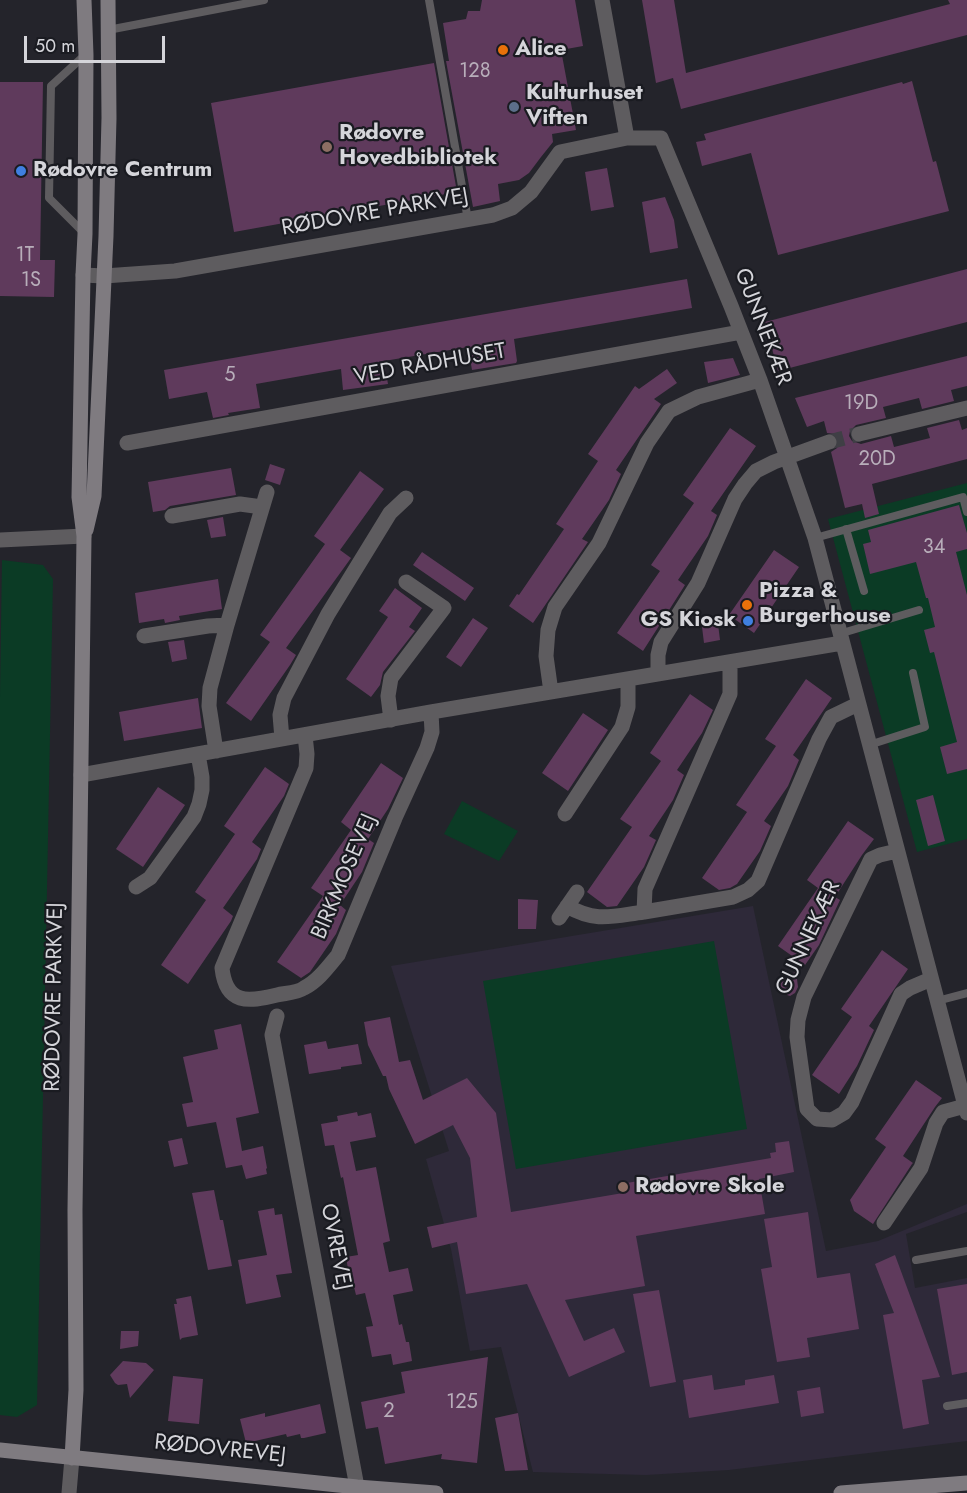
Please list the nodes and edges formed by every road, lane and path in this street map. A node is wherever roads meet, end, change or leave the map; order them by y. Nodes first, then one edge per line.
1 (84, 0) edge
2 (108, 0) edge
3 (264, 0) edge
4 (429, 0) edge
5 (602, 0) edge
6 (108, 30) junction
7 (109, 53) junction
8 (86, 55) junction
9 (627, 138) junction
10 (468, 220) junction
11 (85, 234) junction
12 (106, 236) junction
13 (82, 275) junction
14 (104, 276) junction
15 (741, 332) junction
16 (760, 380) junction
17 (967, 408) edge
18 (859, 434) tunnel mouth
19 (829, 442) tunnel mouth
20 (127, 443) dead end
21 (787, 457) junction
22 (406, 498) dead end
23 (967, 512) edge
24 (172, 516) dead end
25 (846, 529) junction
26 (84, 536) junction
27 (815, 538) junction
28 (0, 540) edge
29 (406, 582) dead end
30 (864, 591) dead end
31 (919, 610) dead end
32 (227, 625) junction
33 (144, 636) dead end
34 (841, 638) junction
35 (730, 662) junction
36 (913, 673) dead end
37 (658, 674) junction
38 (628, 679) junction
39 (551, 692) junction
40 (858, 704) junction
41 (431, 712) junction
42 (391, 720) junction
43 (305, 735) junction
44 (282, 739) junction
45 (869, 745) junction
46 (216, 751) junction
47 (198, 754) junction
48 (81, 775) junction
49 (565, 814) dead end
50 (897, 851) junction
51 (136, 887) dead end
52 (577, 892) dead end
53 (644, 912) junction
54 (931, 979) junction
55 (967, 993) edge
56 (937, 1001) junction
57 (277, 1016) dead end
58 (966, 1110) edge
59 (884, 1223) dead end
60 (967, 1251) edge
61 (916, 1260) dead end
62 (967, 1403) edge
63 (947, 1406) dead end
64 (0, 1450) edge
65 (72, 1458) junction
66 (967, 1483) edge
67 (357, 1487) junction
68 (866, 1492) edge
69 (69, 1493) edge
70 (436, 1493) edge
71 (841, 1493) edge

1 - 8 street, RØDOVRE PARKVEJ
2 - 6 street, RØDOVRE PARKVEJ
3 - 6 lane
4 - 10 lane
5 - 9 street
6 - 7 street, RØDOVRE PARKVEJ
7 - 8 street
7 - 12 street, RØDOVRE PARKVEJ
8 - 11 street, RØDOVRE PARKVEJ
8 - 11 lane
9 - 10 street, RØDOVRE PARKVEJ
9 - 15 street, GUNNEKÆR
10 - 14 street, RØDOVRE PARKVEJ
11 - 12 street
11 - 13 street, RØDOVRE PARKVEJ
12 - 14 street, RØDOVRE PARKVEJ
13 - 14 street, RØDOVRE PARKVEJ
13 - 26 street, RØDOVRE PARKVEJ
14 - 26 street, RØDOVRE PARKVEJ
15 - 16 street, GUNNEKÆR
15 - 20 street, VED RÅDHUSET
16 - 21 street, GUNNEKÆR
16 - 39 street
17 - 18 street
19 - 21 street
21 - 27 street, GUNNEKÆR
21 - 37 street
22 - 44 street
23 - 25 lane
24 - 32 street
25 - 27 lane
25 - 30 lane
26 - 28 street
26 - 48 street, RØDOVRE PARKVEJ
27 - 34 street, GUNNEKÆR
29 - 42 street
31 - 34 lane
32 - 33 street
32 - 46 street
34 - 35 street
34 - 40 street, GUNNEKÆR
35 - 37 street
35 - 53 street
36 - 45 lane
37 - 38 street
38 - 39 street
38 - 49 street
39 - 41 street
40 - 45 street, GUNNEKÆR
40 - 53 street
41 - 42 street
41 - 43 street, BIRKMOSEVEJ
42 - 43 street
43 - 44 street
44 - 46 street
45 - 50 street, GUNNEKÆR
46 - 47 street
47 - 48 street
47 - 51 street
48 - 65 street, RØDOVRE PARKVEJ
50 - 54 street, GUNNEKÆR
50 - 54 street, GUNNEKÆR
52 - 53 street
54 - 56 street, GUNNEKÆR
55 - 56 lane
56 - 58 street, GUNNEKÆR
57 - 67 street, OVREVEJ
58 - 59 street, GUNNEKÆR
60 - 61 lane
62 - 63 lane
64 - 65 street, RØDOVREVEJ
65 - 67 street, RØDOVREVEJ
65 - 69 street
66 - 68 street
67 - 70 street, RØDOVREVEJ
68 - 71 street

